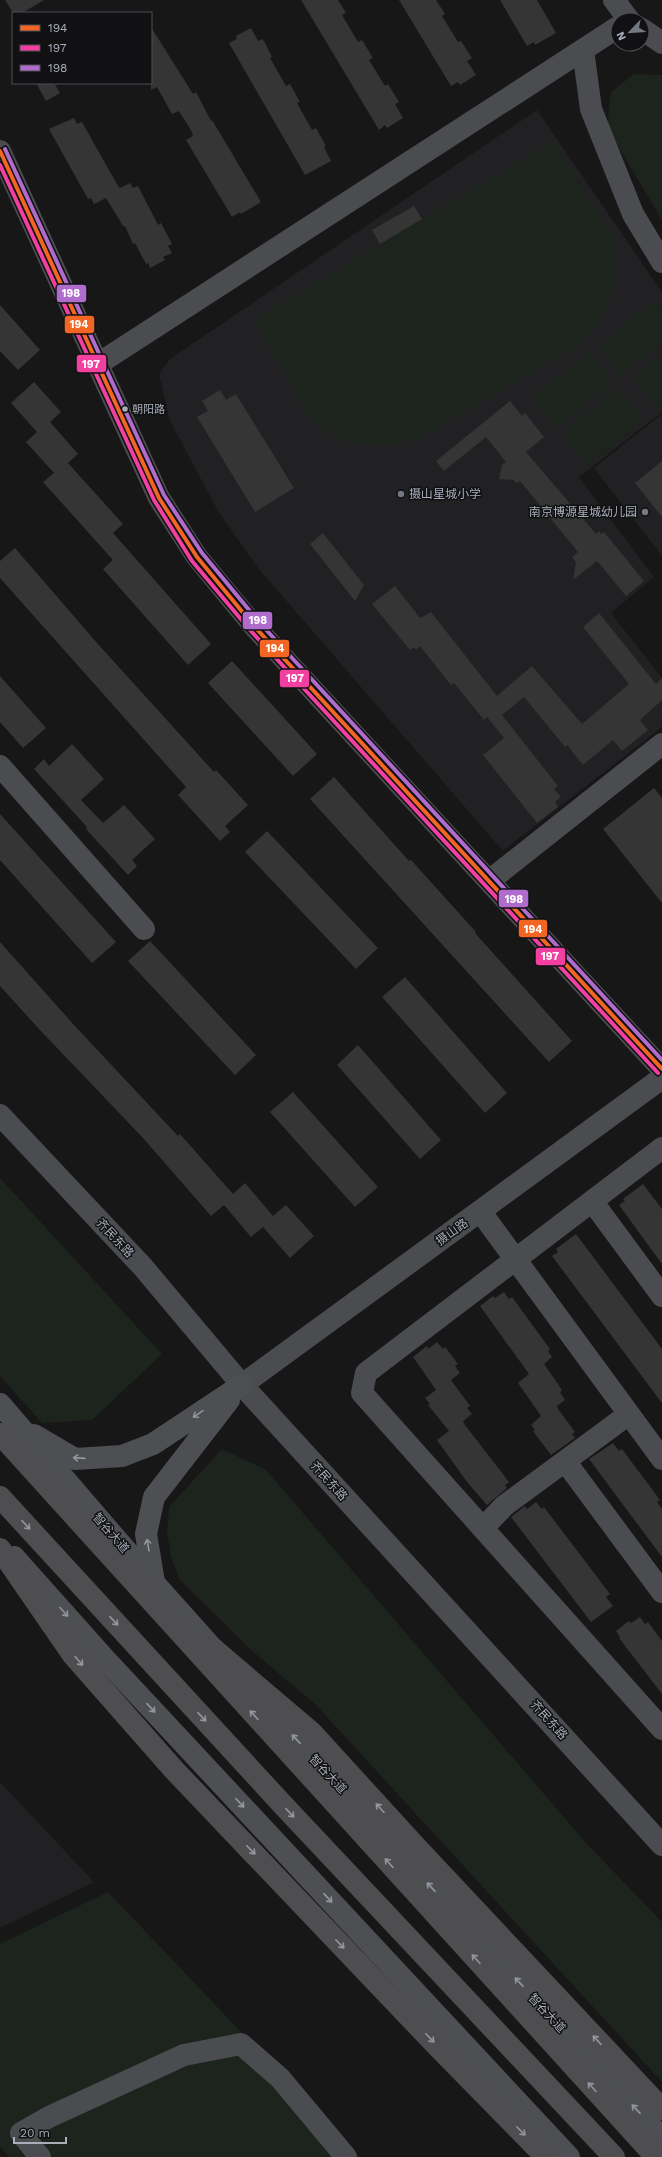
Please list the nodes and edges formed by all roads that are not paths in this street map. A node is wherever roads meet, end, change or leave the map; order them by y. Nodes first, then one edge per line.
1 (614, 0) edge
2 (623, 12) edge
3 (610, 32) edge
4 (650, 35) edge
5 (662, 43) edge
6 (583, 50) junction
7 (0, 151) edge
8 (5, 177) edge
9 (662, 262) edge
10 (98, 364) junction
11 (662, 744) edge
12 (0, 766) edge
13 (489, 881) junction
14 (144, 929) dead end
15 (662, 1069) edge
16 (662, 1078) edge
17 (0, 1115) edge
18 (660, 1153) edge
19 (592, 1201) junction
20 (480, 1211) junction
21 (515, 1259) junction
22 (662, 1296) edge
23 (242, 1385) junction
24 (0, 1404) edge
25 (629, 1414) junction
26 (10, 1430) edge
27 (662, 1459) edge
28 (565, 1461) junction
29 (0, 1497) edge
30 (482, 1528) junction
31 (0, 1541) edge
32 (0, 1549) edge
33 (155, 1584) junction
34 (662, 1592) edge
35 (211, 1647) junction
36 (662, 1729) edge
37 (662, 1845) edge
38 (662, 2109) edge
39 (662, 2138) edge
40 (40, 2157) edge
41 (346, 2157) edge
42 (546, 2157) edge
43 (569, 2157) edge
44 (614, 2157) edge
45 (656, 2157) edge

1 - 2 street
3 - 6 street
4 - 5 street
6 - 9 street
6 - 10 street
7 - 8 street
8 - 10 street
10 - 13 street
11 - 13 street
12 - 14 street
13 - 15 street
16 - 20 street, 摄山路
17 - 23 street, 齐民东路
18 - 19 street
19 - 21 street
19 - 22 street
20 - 21 street
20 - 23 street, 摄山路
21 - 25 street
21 - 30 street
23 -> 26 main road
33 -> 23 main road
23 - 37 street, 齐民东路
24 - 26 main road, 智谷大道
25 - 27 street
25 - 28 street
26 - 33 main road, 智谷大道
45 -> 26 highway, 智谷大道
28 - 30 street
28 - 34 street
29 -> 44 highway
30 - 36 street
31 -> 43 main road
32 -> 42 highway
33 - 35 main road, 智谷大道
38 -> 35 highway
39 -> 35 main road, 智谷大道
40 - 41 street

